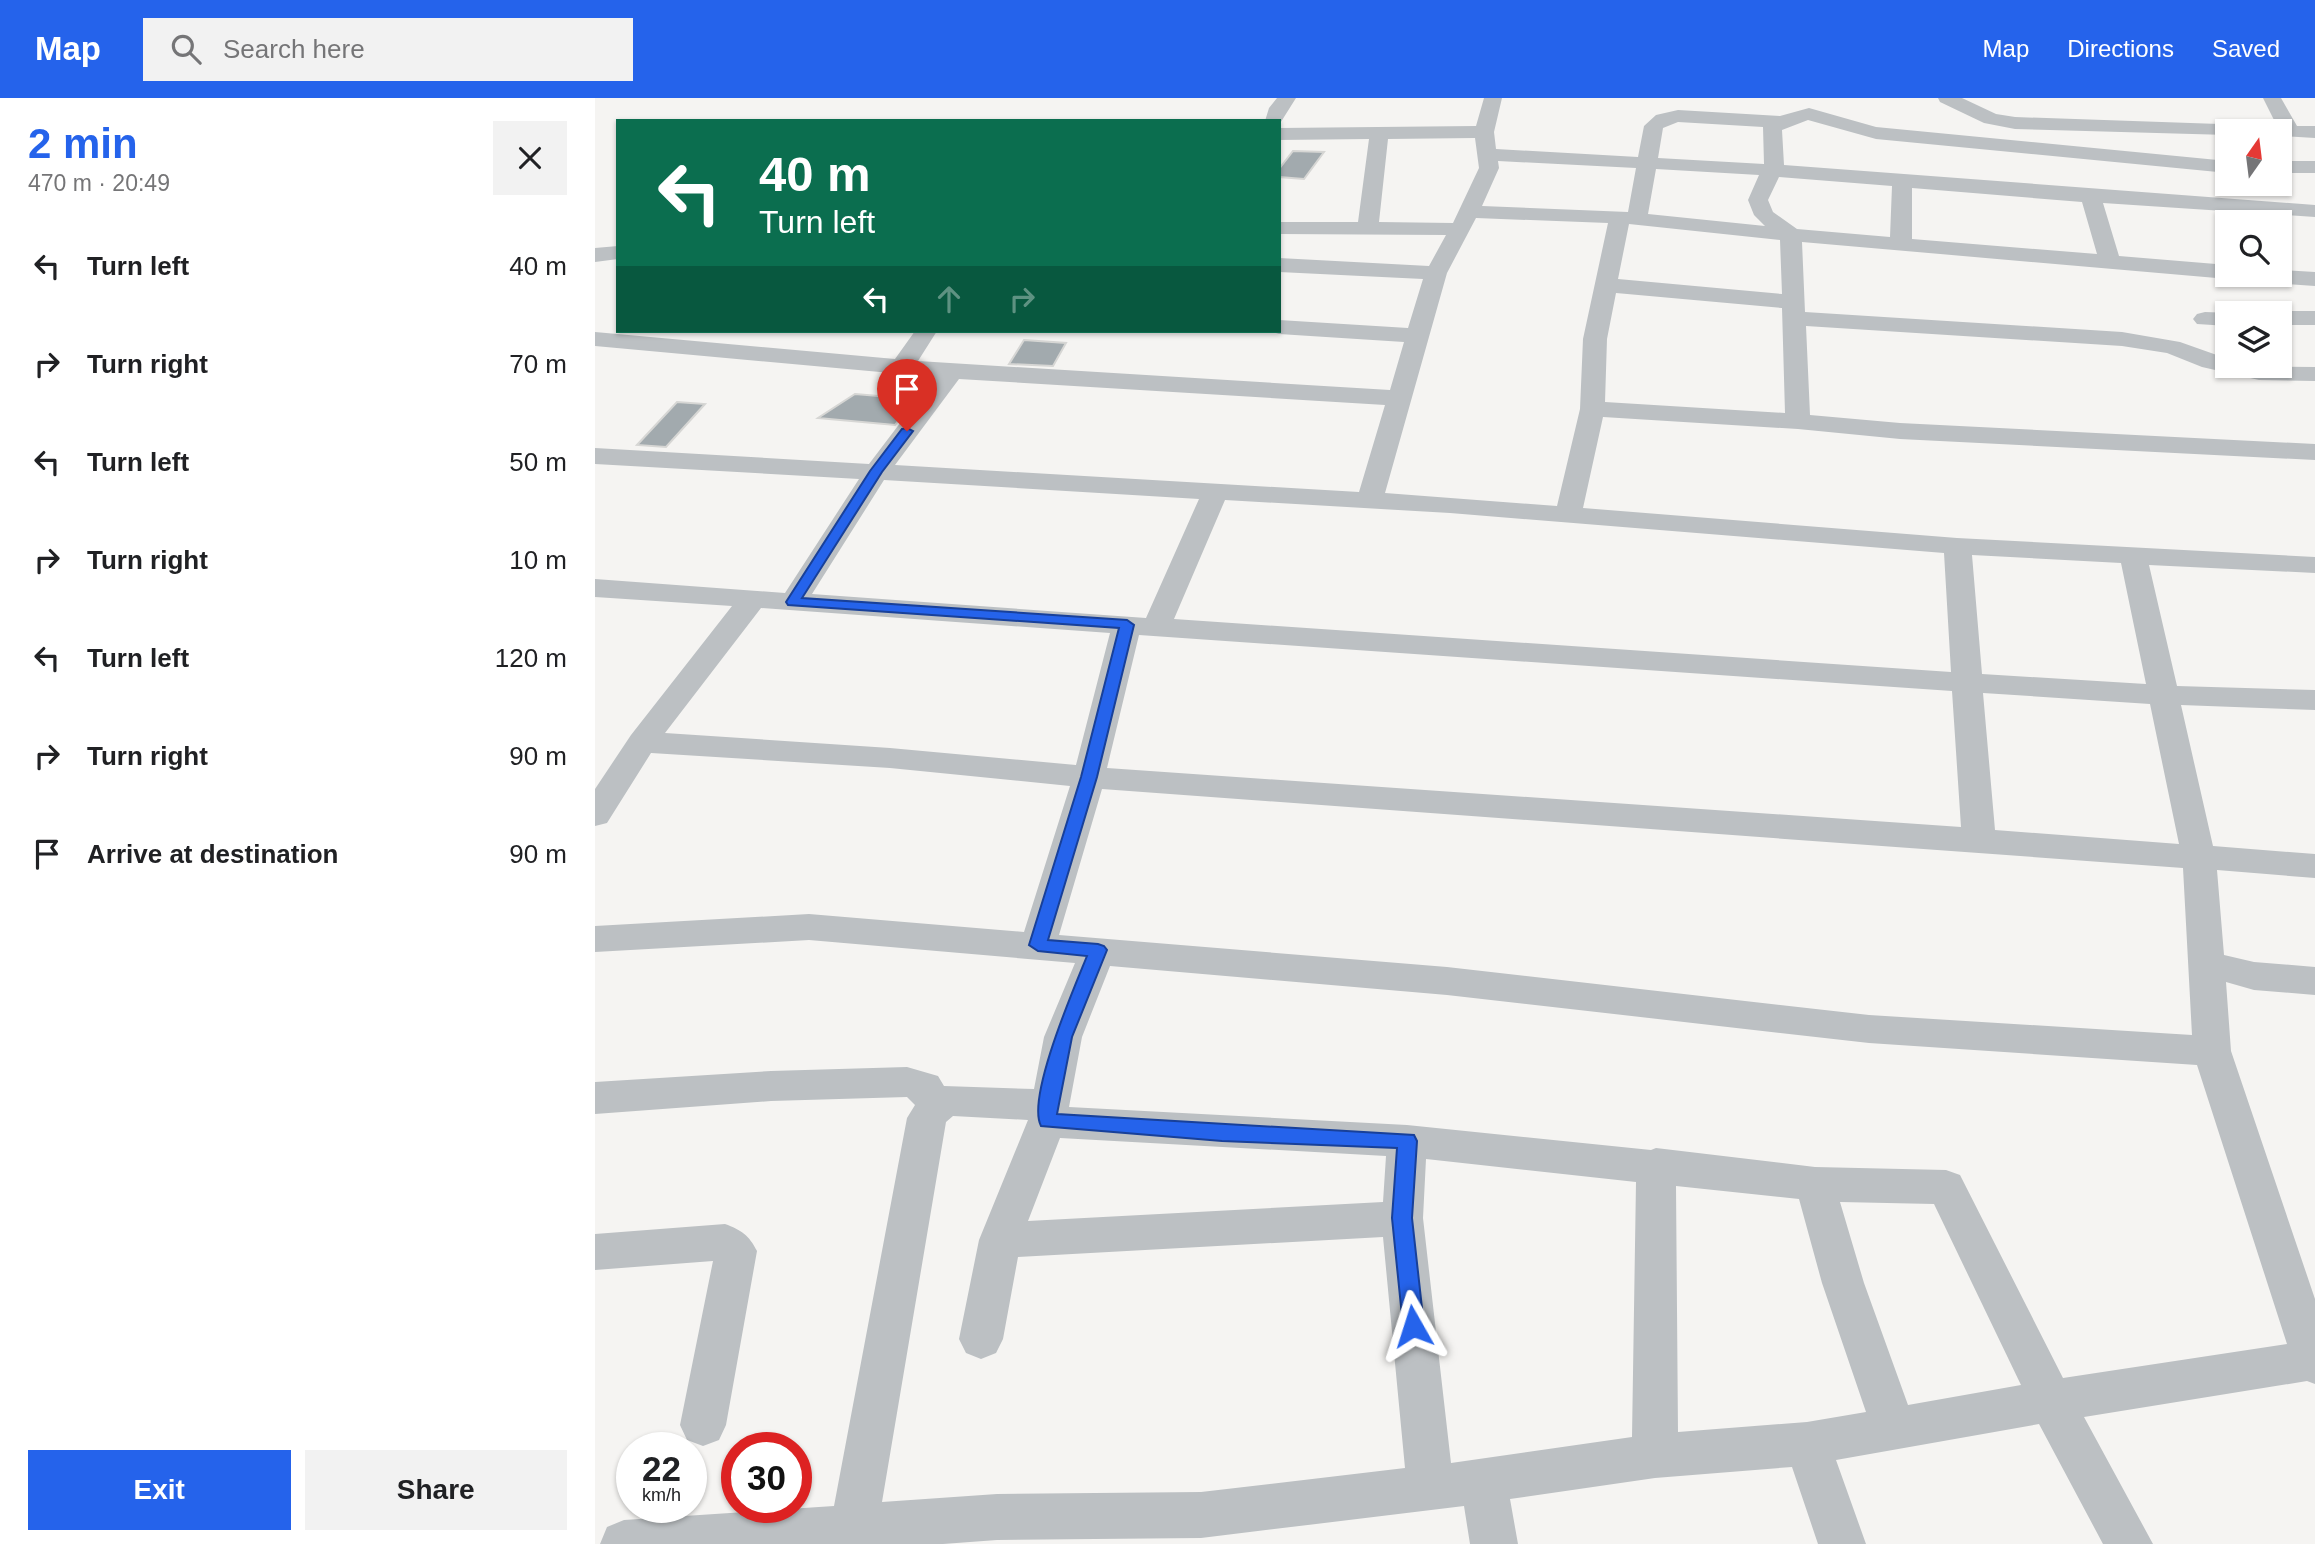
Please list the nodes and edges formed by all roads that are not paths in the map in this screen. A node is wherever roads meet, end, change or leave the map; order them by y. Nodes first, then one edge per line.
1 (1287, 98) edge
2 (1493, 98) edge
3 (1947, 98) edge
4 (2272, 98) edge
5 (1810, 106) edge
6 (1275, 119) edge
7 (2285, 119) edge
8 (1781, 122) junction
9 (2215, 129) edge
10 (2293, 131) edge
11 (1483, 132) junction
12 (2315, 132) edge
13 (1379, 133) junction
14 (1281, 134) edge
15 (2063, 152) junction
16 (1487, 154) junction
17 (1647, 163) junction
18 (2215, 166) edge
19 (2293, 167) edge
20 (2315, 167) edge
21 (1771, 170) junction
22 (1902, 181) junction
23 (2084, 196) junction
24 (2249, 196) edge
25 (2254, 208) junction
26 (2315, 211) edge
27 (1629, 218) junction
28 (1465, 220) junction
29 (1281, 228) edge
30 (1368, 228) junction
31 (1791, 235) junction
32 (1901, 243) junction
33 (616, 252) edge
34 (595, 254) edge
35 (2110, 261) junction
36 (1281, 265) edge
37 (2215, 271) edge
38 (1436, 273) junction
39 (2292, 277) edge
40 (2315, 279) edge
41 (1605, 285) junction
42 (1795, 310) junction
43 (2292, 318) edge
44 (2315, 318) edge
45 (1281, 327) edge
46 (925, 333) edge
47 (1419, 336) junction
48 (595, 339) edge
49 (902, 366) junction
50 (952, 371) junction
51 (2315, 374) edge
52 (1399, 398) junction
53 (1592, 409) junction
54 (1798, 421) junction
55 (2315, 452) edge
56 (601, 463) edge
57 (877, 471) junction
58 (1216, 491) junction
59 (1370, 500) junction
60 (1567, 515) junction
61 (1957, 546) junction
62 (2133, 556) junction
63 (2315, 565) edge
64 (595, 588) edge
65 (753, 599) junction
66 (793, 602) junction
67 (1142, 626) junction
68 (1966, 682) junction
69 (2164, 695) junction
70 (2315, 700) edge
71 (642, 742) junction
72 (1089, 777) junction
73 (595, 815) edge
74 (1979, 841) junction
75 (2199, 858) junction
76 (2315, 866) edge
77 (595, 939) edge
78 (1038, 945) junction
79 (1098, 950) junction
80 (2206, 964) junction
81 (2314, 982) edge
82 (2212, 1051) junction
83 (595, 1098) edge
84 (936, 1106) junction
85 (1048, 1113) junction
86 (1407, 1141) junction
87 (1656, 1165) junction
88 (1815, 1184) junction
89 (1402, 1218) junction
90 (1000, 1240) junction
91 (595, 1252) edge
92 (981, 1339) dead end
93 (2314, 1361) edge
94 (2051, 1401) junction
95 (703, 1425) dead end
96 (1894, 1429) junction
97 (1807, 1444) junction
98 (1655, 1456) junction
99 (1483, 1481) junction
100 (1430, 1488) junction
101 (854, 1527) junction
102 (995, 1530) edge
103 (650, 1543) edge
104 (1494, 1544) edge
105 (1842, 1544) edge
106 (2129, 1544) edge

1 - 6 street
2 - 11 street
3 - 9 street
4 - 7 street
5 - 8 street
5 - 15 street
8 - 17 street
8 - 21 street
10 - 12 street
11 - 13 street
11 - 16 street
13 - 14 street
13 - 30 street
15 - 18 street
15 - 23 street
16 - 17 street
16 - 28 street
17 - 21 street
17 - 27 street
19 - 20 street
21 - 22 street
21 - 31 street
22 - 23 street
22 - 32 street
23 - 25 street
23 - 35 street
24 - 25 street
25 - 26 street
27 - 28 street
27 - 31 street
27 - 41 street
28 - 30 street
28 - 38 street
29 - 30 street
31 - 32 street
31 - 42 street
32 - 35 street
33 - 34 street
35 - 37 street
36 - 38 street
38 - 47 street
39 - 40 street
41 - 42 street
41 - 53 street
42 - 51 street
42 - 54 street
43 - 44 street
45 - 47 street
46 - 49 street
47 - 52 street
48 - 49 street
49 - 50 street
50 - 52 street
50 - 57 street
52 - 59 street
53 - 54 street
53 - 60 street
54 - 55 street
56 - 57 street
57 - 58 street
57 - 66 street
58 - 59 street
58 - 67 street
59 - 60 street
60 - 61 street
61 - 62 street
61 - 68 street
62 - 63 street
62 - 69 street
64 - 65 street
65 - 66 street
65 - 71 street
66 - 67 street
67 - 68 street
67 - 72 street
68 - 69 street
68 - 74 street
69 - 70 street
69 - 75 street
71 - 72 street
71 - 73 street
72 - 74 street
72 - 78 street
74 - 75 street
75 - 76 street
75 - 80 street
77 - 78 street
78 - 79 street
79 - 82 street
79 - 85 street
80 - 81 street
80 - 82 street
82 - 93 street
83 - 84 street
84 - 85 street
84 - 101 street
85 - 86 street
85 - 90 street
86 - 87 street
86 - 89 street
87 - 88 street
87 - 98 street
88 - 94 street
88 - 96 street
89 - 90 street
89 - 100 street
90 - 92 street
91 - 95 street
93 - 94 street
94 - 96 street
94 - 106 street
96 - 97 street
97 - 98 street
97 - 105 street
98 - 99 street
99 - 100 street
99 - 104 street
100 - 102 street
101 - 102 street
101 - 103 street

